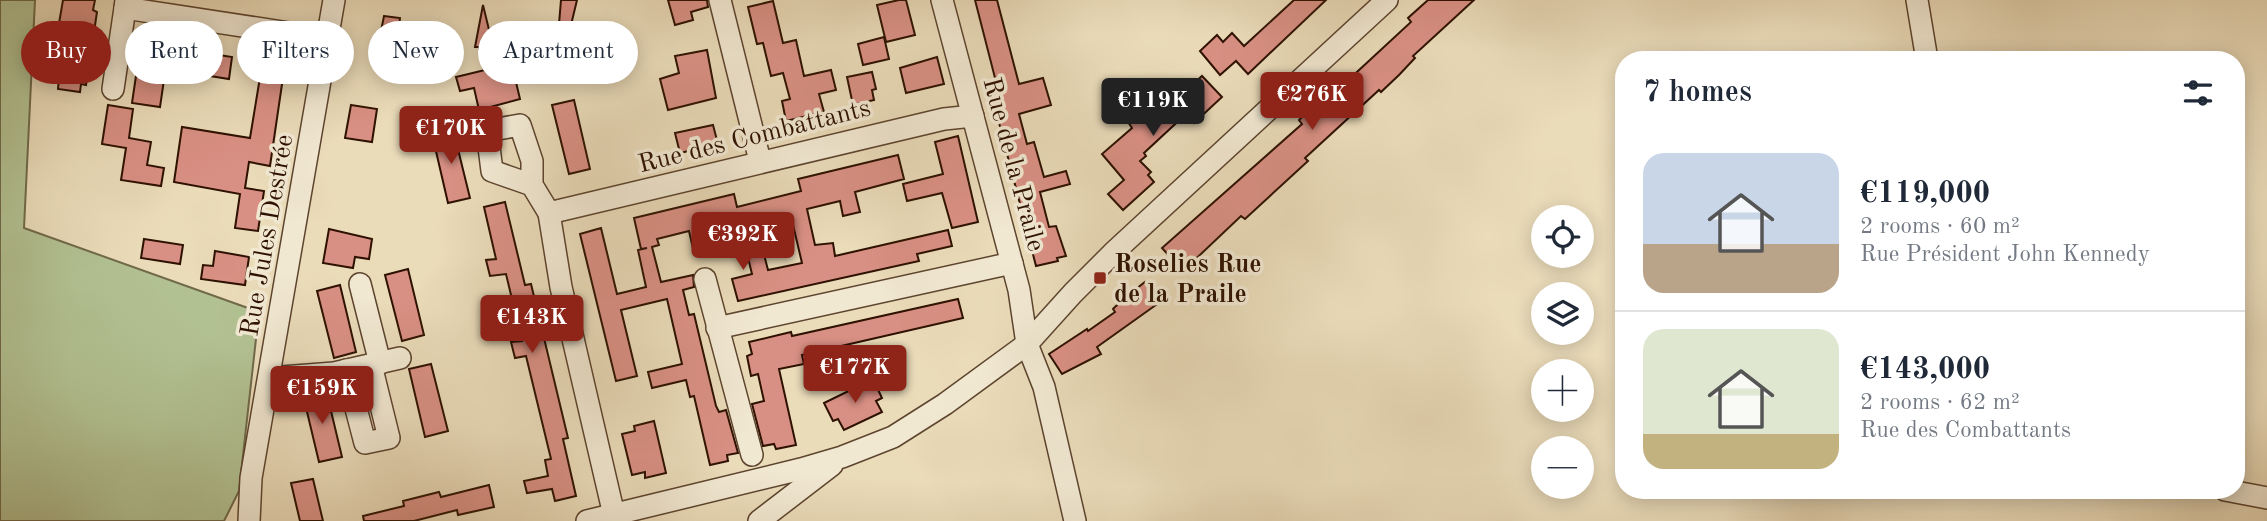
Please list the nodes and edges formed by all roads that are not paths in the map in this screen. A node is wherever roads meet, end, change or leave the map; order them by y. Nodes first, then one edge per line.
1 (334, 0) edge
2 (720, 0) edge
3 (942, 0) edge
4 (1387, 0) edge
5 (1917, 0) edge
6 (126, 4) edge
7 (331, 21) edge
8 (237, 23) edge
9 (1926, 51) edge
10 (320, 84) edge
11 (113, 89) dead end
12 (973, 116) junction
13 (760, 161) junction
14 (532, 185) dead end
15 (549, 213) junction
16 (1012, 263) junction
17 (705, 279) dead end
18 (360, 284) dead end
19 (717, 328) junction
20 (1027, 344) junction
21 (384, 362) junction
22 (346, 370) junction
23 (269, 378) junction
24 (752, 455) dead end
25 (842, 457) junction
26 (2245, 494) edge
27 (2267, 498) edge
28 (614, 515) junction
29 (249, 521) edge
30 (587, 521) edge
31 (759, 521) edge
32 (1075, 521) edge

1 - 7 street, Rue Jules Destrée
2 - 13 street
3 - 12 street, Rue de la Praile
4 - 20 street
5 - 9 street
6 - 8 street
6 - 11 street
10 - 23 street, Rue Jules Destrée
12 - 13 street, Rue des Combattants
12 - 16 street, Rue de la Praile
13 - 15 street, Rue des Combattants
14 - 15 street
15 - 28 street
16 - 19 street
16 - 20 street, Rue de la Praile
17 - 19 street
18 - 21 street
19 - 24 street
20 - 25 street
20 - 32 street, Rue de la Praile
21 - 22 street
21 - 22 street
22 - 23 street
23 - 29 street, Rue Jules Destrée
25 - 28 street
25 - 31 street
26 - 27 street
28 - 30 street

